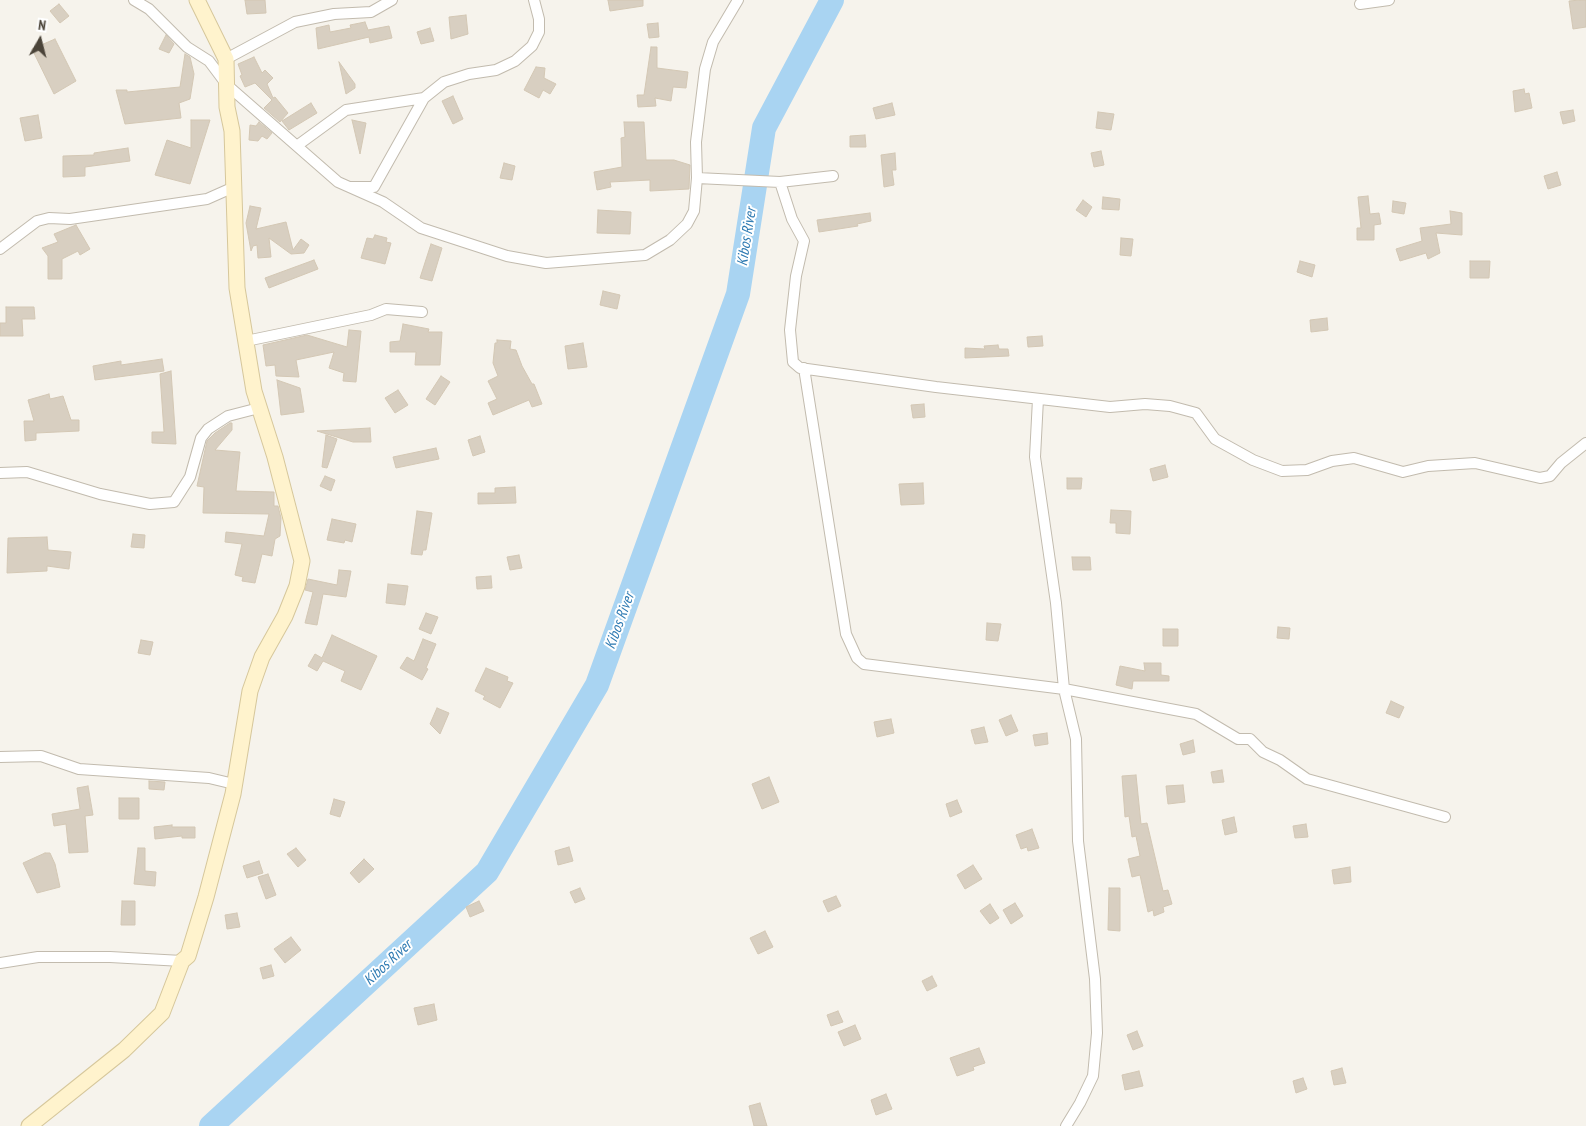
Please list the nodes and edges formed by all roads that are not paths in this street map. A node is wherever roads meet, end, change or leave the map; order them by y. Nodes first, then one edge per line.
1 (134, 0) edge
2 (197, 0) edge
3 (392, 0) edge
4 (534, 0) edge
5 (738, 0) edge
6 (1390, 0) edge
7 (1360, 4) dead end
8 (226, 59) junction
9 (227, 85) junction
10 (424, 98) junction
11 (298, 145) junction
12 (833, 176) dead end
13 (697, 178) junction
14 (780, 182) junction
15 (347, 187) junction
16 (234, 188) junction
17 (0, 249) edge
18 (422, 312) dead end
19 (246, 342) junction
20 (804, 368) junction
21 (1038, 399) junction
22 (260, 408) junction
23 (1586, 443) edge
24 (0, 473) edge
25 (1064, 689) junction
26 (0, 757) edge
27 (234, 784) junction
28 (1445, 817) dead end
29 (182, 961) junction
30 (0, 963) edge
31 (29, 1126) edge
32 (1066, 1126) edge

1 - 9 street
2 - 8 main road
3 - 8 street
4 - 10 street
5 - 13 street
6 - 7 street
8 - 9 main road
9 - 11 street
9 - 16 main road
10 - 11 street
10 - 15 street
11 - 15 street
12 - 14 street
13 - 14 street
13 - 15 street
14 - 20 street
16 - 17 street
16 - 19 main road
18 - 19 street
19 - 22 main road
20 - 21 street
20 - 25 street
21 - 23 street
21 - 25 street
22 - 24 street
22 - 27 main road
25 - 28 street
25 - 32 street
26 - 27 street
27 - 29 main road
29 - 30 street
29 - 31 main road

